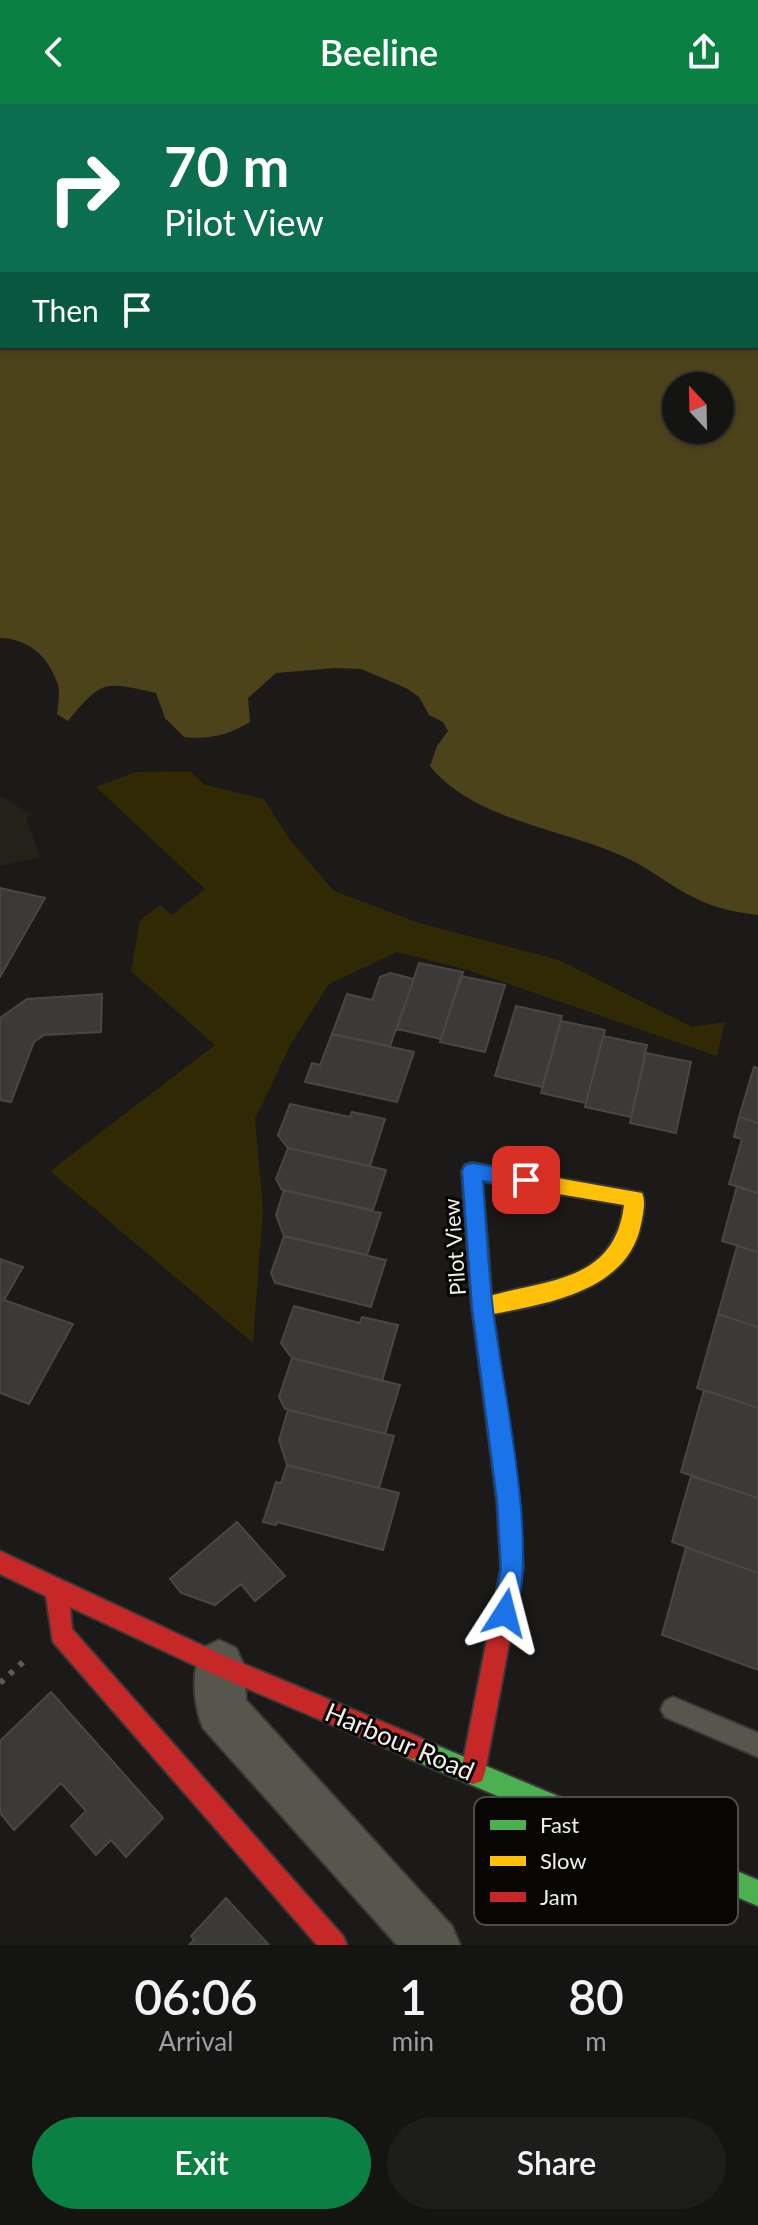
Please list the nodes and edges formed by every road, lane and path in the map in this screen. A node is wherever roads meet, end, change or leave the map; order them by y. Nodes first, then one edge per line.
1 (482, 1307) junction
2 (0, 1562) edge
3 (57, 1587) junction
4 (219, 1665) junction
5 (673, 1709) dead end
6 (758, 1745) edge
7 (473, 1772) junction
8 (532, 1797) edge
9 (738, 1885) edge
10 (758, 1893) edge
11 (334, 1945) edge
12 (433, 1945) edge

1 - 1 street, Pilot View
1 - 7 street, Pilot View
2 - 3 street, Harbour Road
3 - 4 street, Harbour Road
3 - 11 street
4 - 7 street, Harbour Road
4 - 12 street
5 - 6 lane
7 - 8 street, Harbour Road
9 - 10 street, Harbour Road

